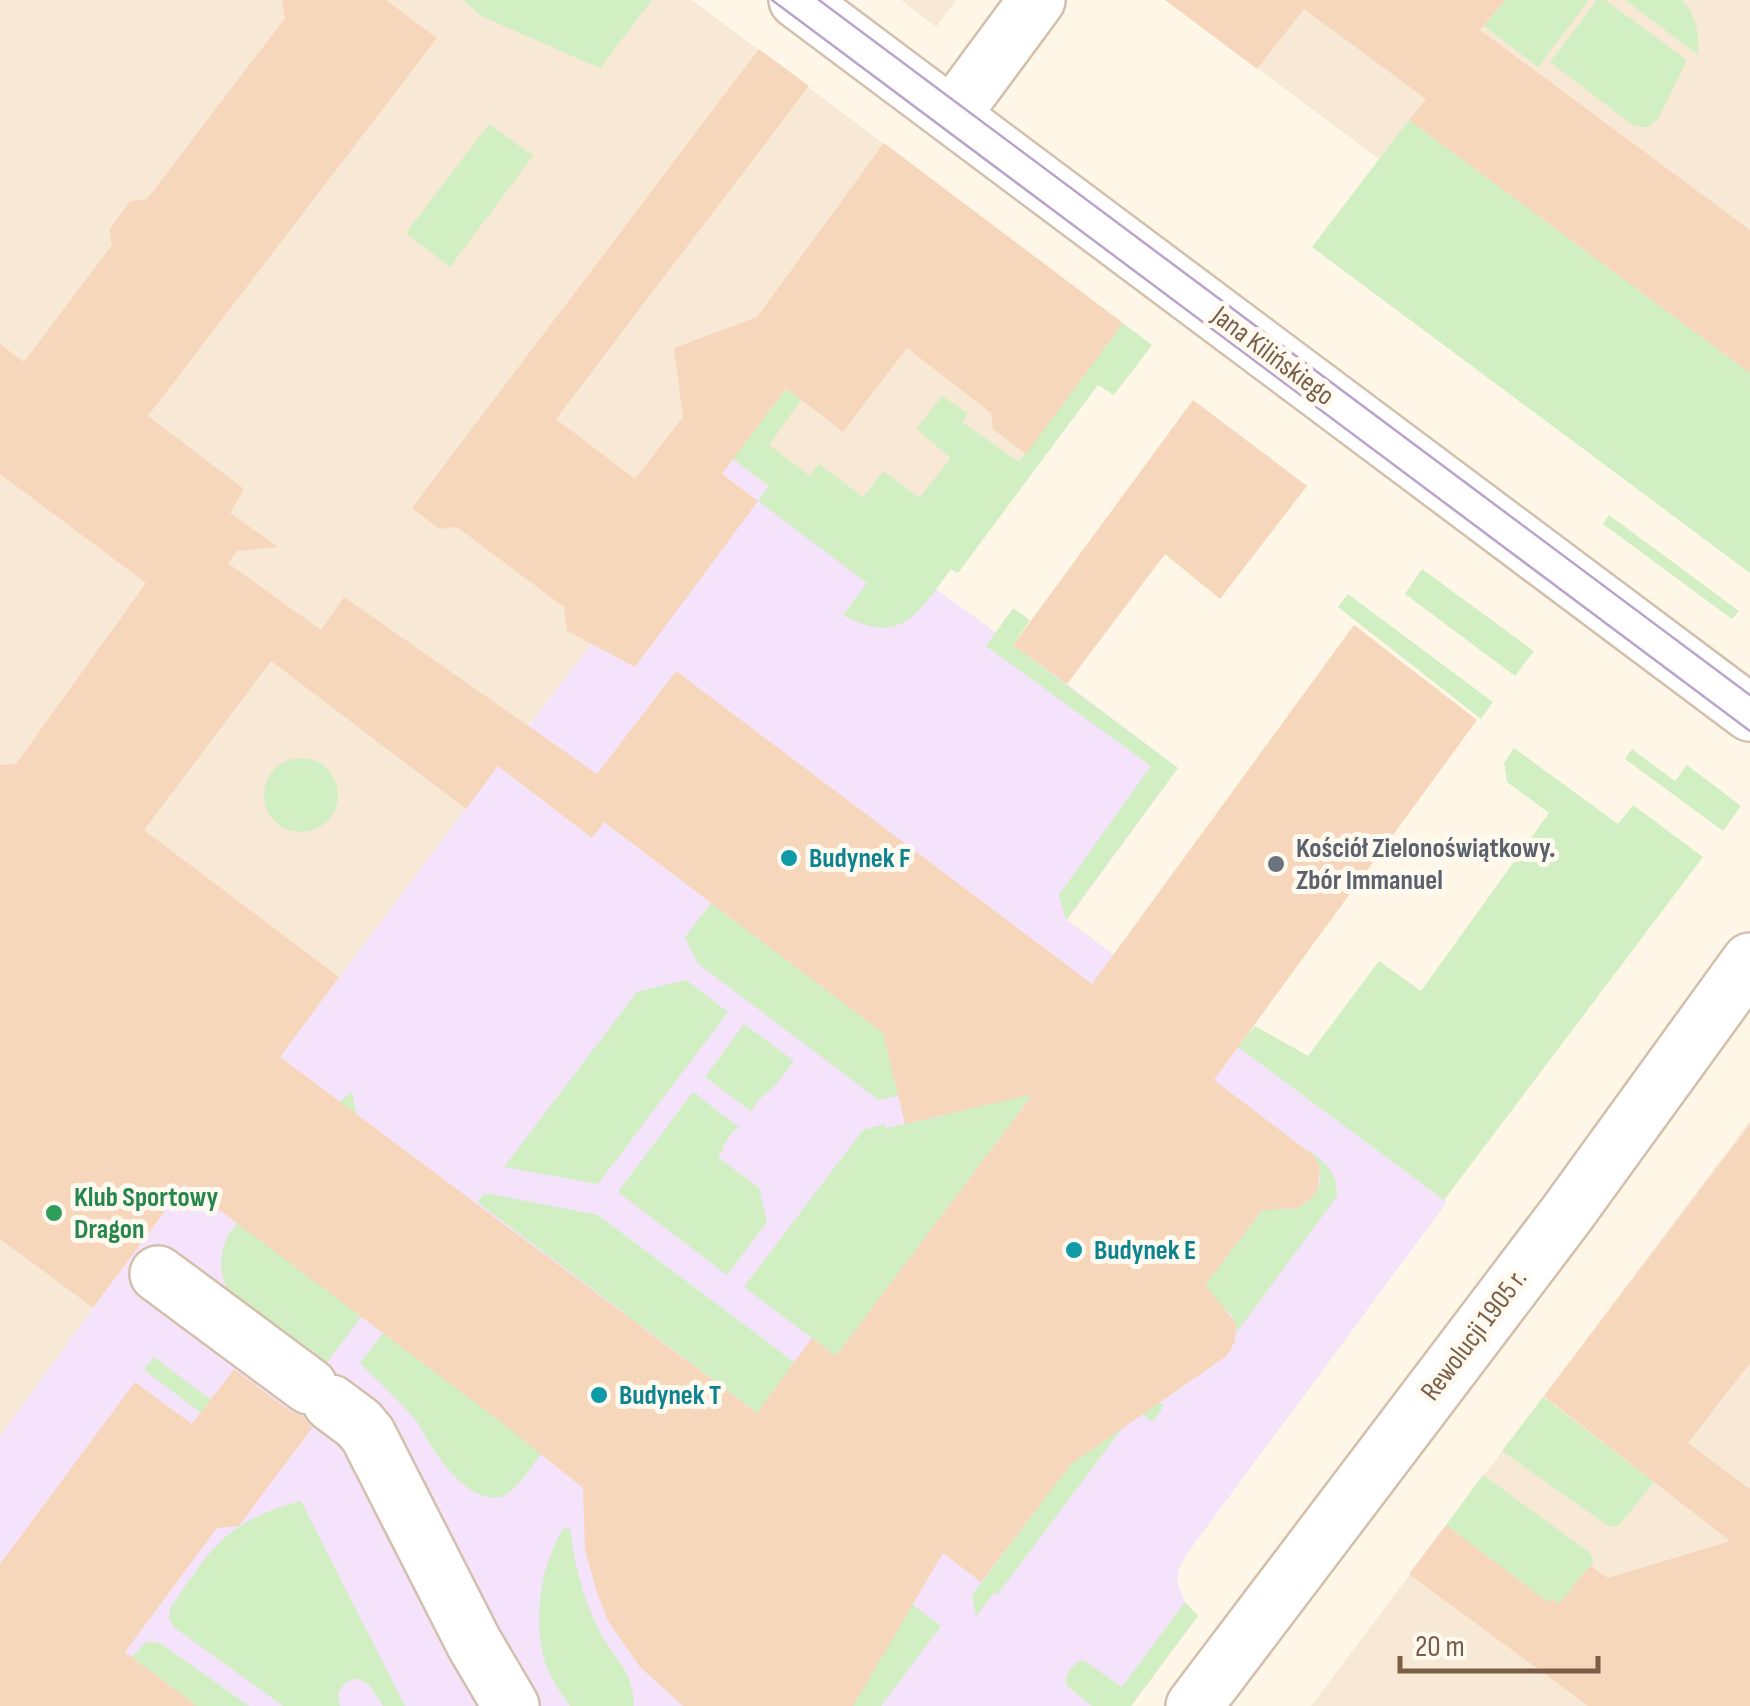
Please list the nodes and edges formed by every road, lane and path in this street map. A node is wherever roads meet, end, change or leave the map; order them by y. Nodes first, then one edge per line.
1 (796, 0) edge
2 (1037, 0) edge
3 (952, 115) junction
4 (1750, 712) edge
5 (1750, 961) edge
6 (158, 1274) dead end
7 (511, 1706) edge
8 (1194, 1706) edge

1 - 3 street, Jana Kilińskiego
2 - 3 street
3 - 4 street, Jana Kilińskiego
5 - 8 street, Rewolucji 1905 r.
6 - 7 street

